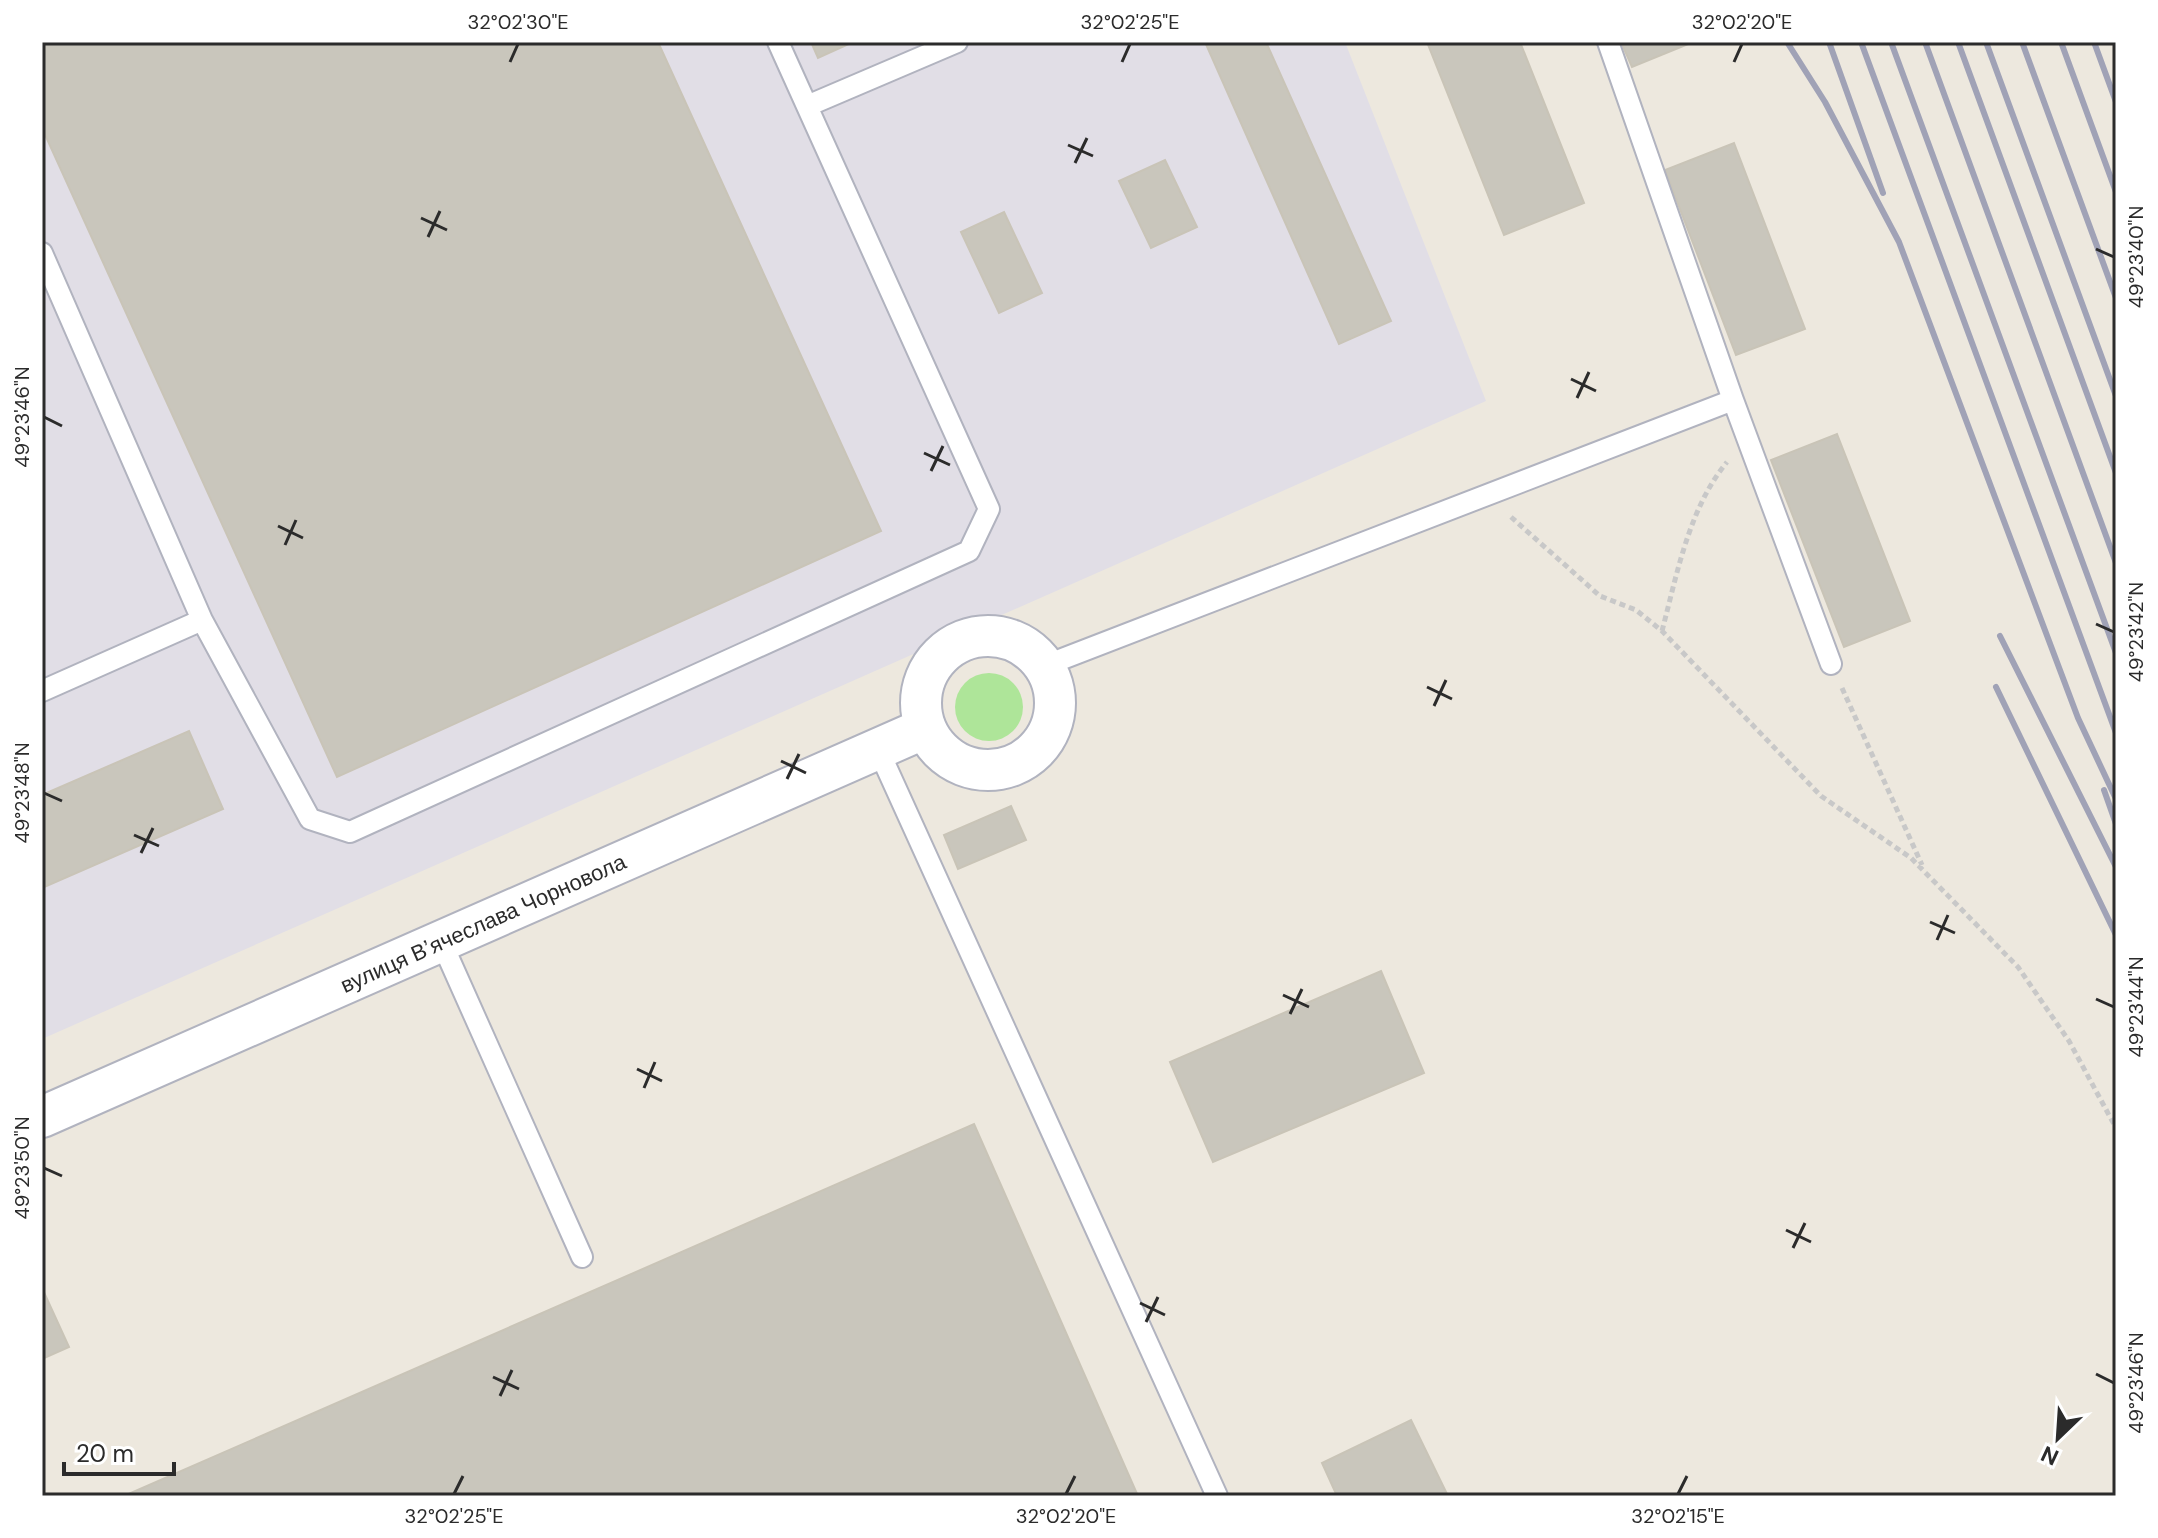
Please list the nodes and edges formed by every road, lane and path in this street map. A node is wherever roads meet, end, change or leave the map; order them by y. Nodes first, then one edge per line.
1 (778, 42) edge
2 (957, 42) edge
3 (1608, 42) edge
4 (807, 106) junction
5 (42, 253) edge
6 (1733, 400) junction
7 (1747, 438) junction
8 (1485, 494) junction
9 (202, 620) junction
10 (1662, 631) junction
11 (1831, 664) joint
12 (1044, 666) junction
13 (42, 691) edge
14 (923, 729) junction
15 (878, 749) junction
16 (1924, 870) junction
17 (441, 941) junction
18 (42, 1117) edge
19 (2116, 1128) edge
20 (582, 1257) dead end
21 (1217, 1496) edge

1 - 4 lane
2 - 4 lane
3 - 6 lane
4 - 9 lane
5 - 9 lane
6 - 7 lane
6 - 8 lane
7 - 10 path
7 - 11 lane
8 - 10 path
8 - 12 lane
9 - 13 lane
10 - 16 path
11 - 16 path
12 - 14 street
12 - 14 street
14 - 15 street, вулиця Вʼячеслава Чорновола
15 - 17 street, вулиця Вʼячеслава Чорновола
15 - 21 lane
16 - 19 path
17 - 18 street, вулиця Вʼячеслава Чорновола
17 - 20 lane

